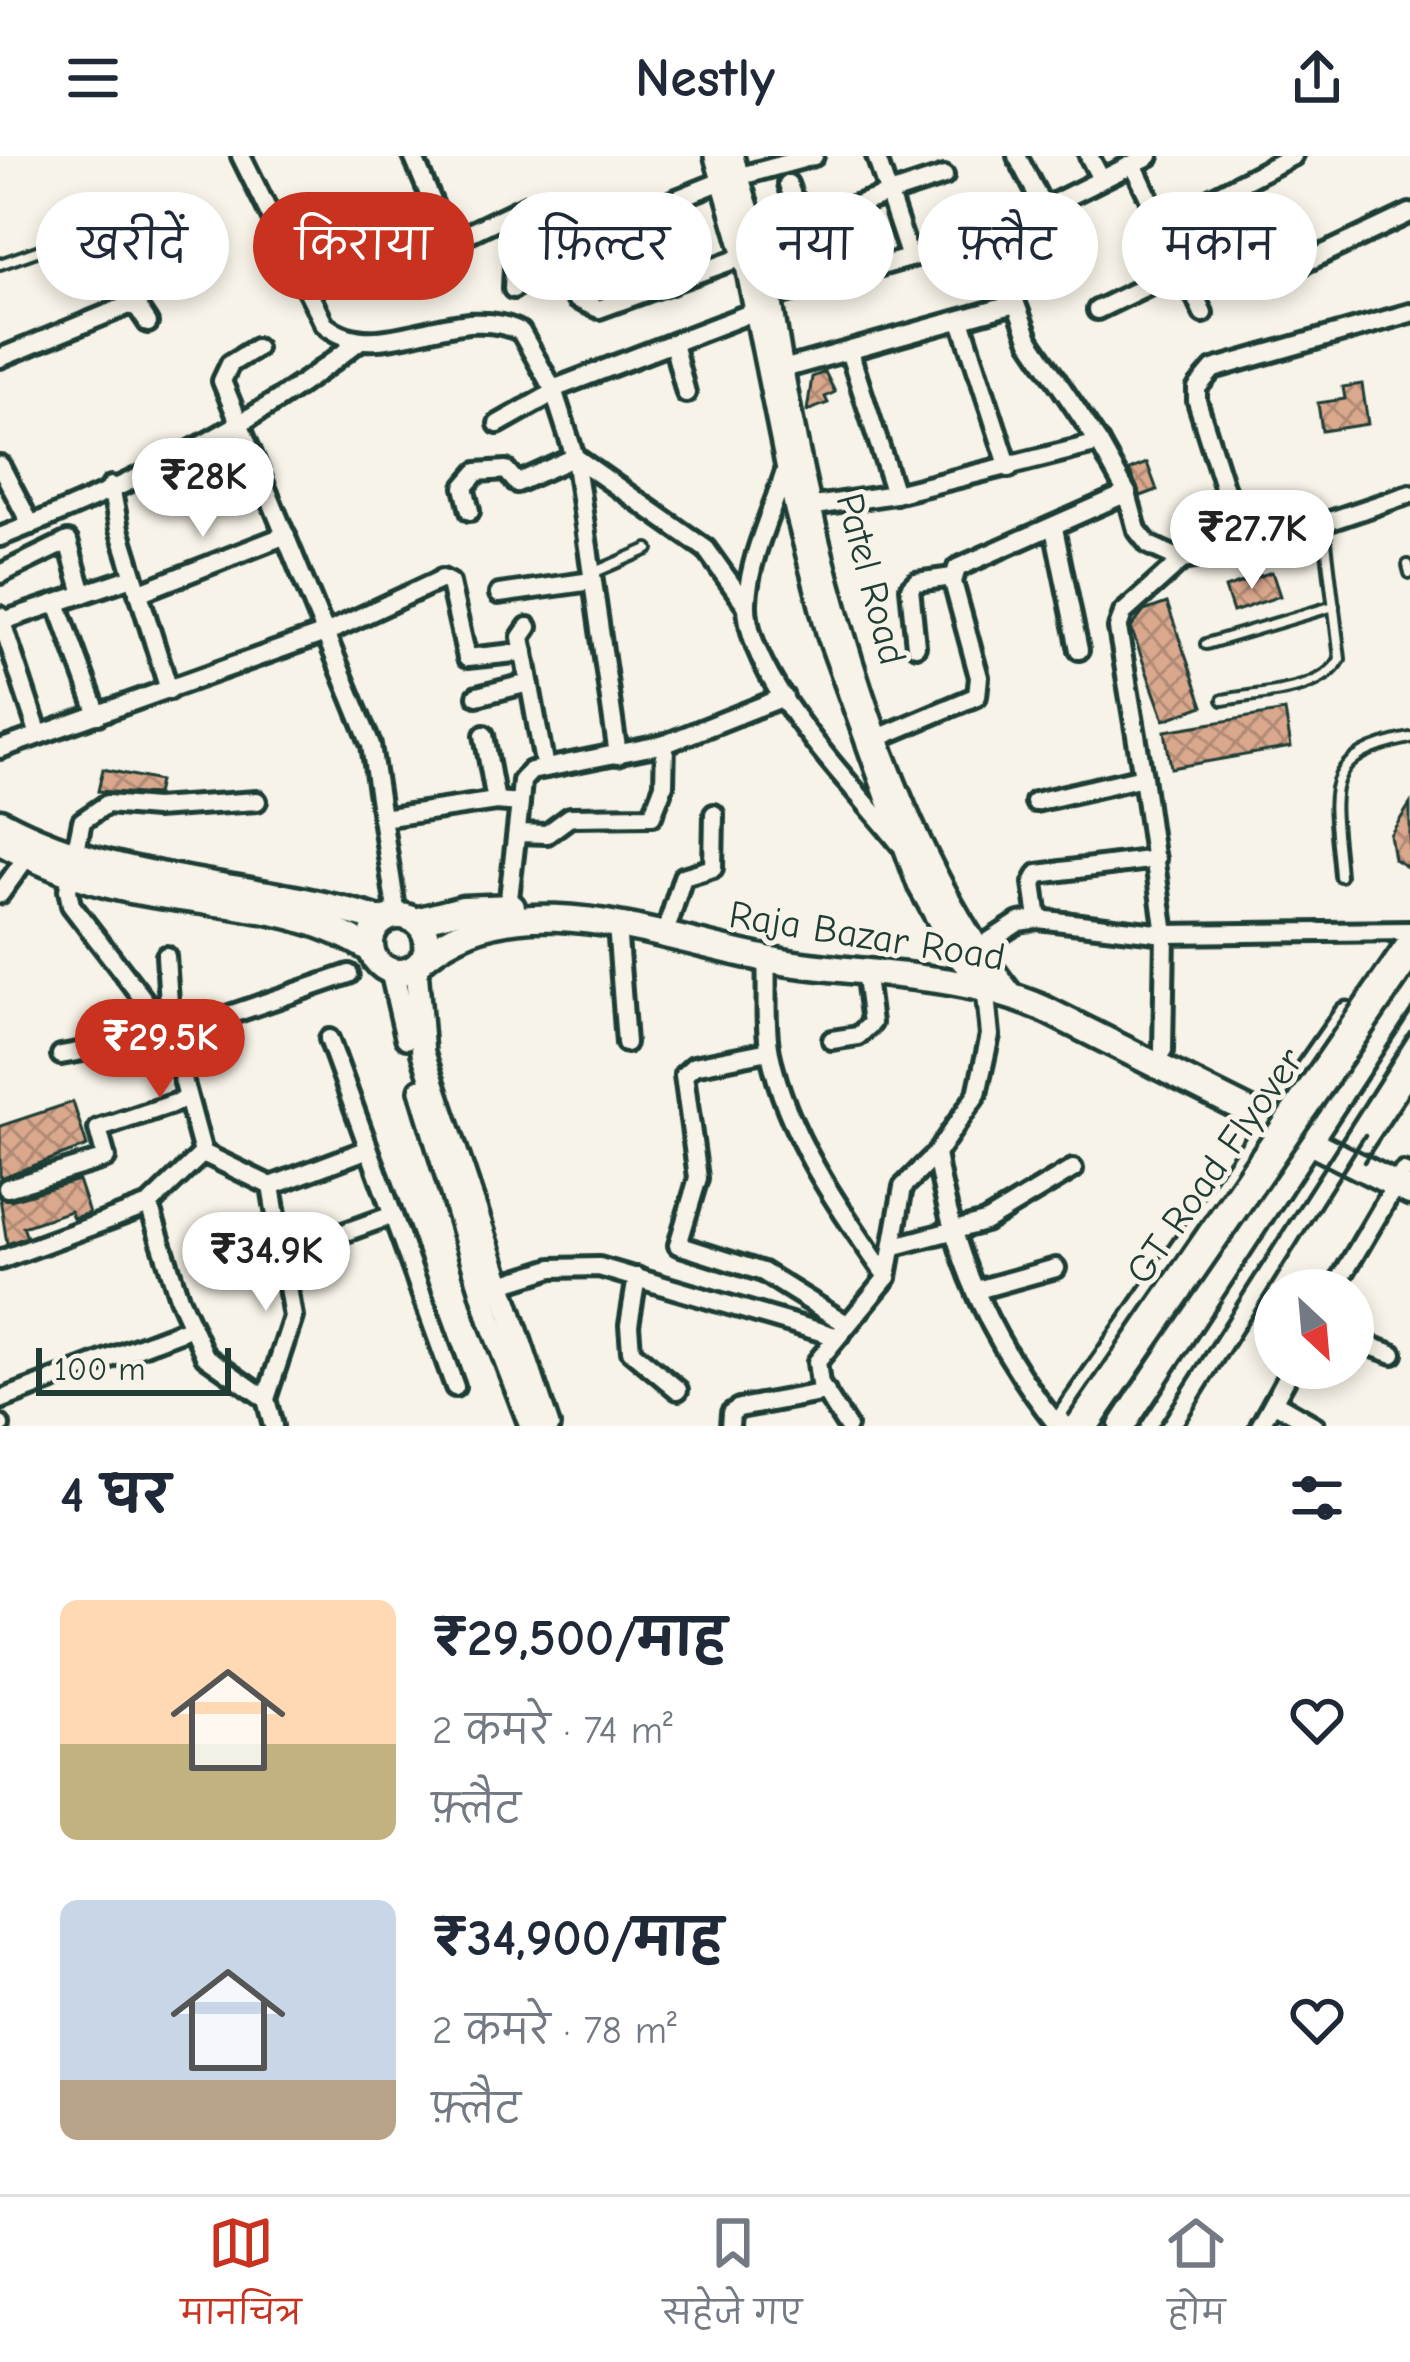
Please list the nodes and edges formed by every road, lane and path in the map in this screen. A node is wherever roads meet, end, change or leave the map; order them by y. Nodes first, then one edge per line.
1 (241, 156) edge
2 (413, 156) edge
3 (716, 156) edge
4 (814, 156) edge
5 (876, 156) edge
6 (1017, 156) edge
7 (1089, 156) edge
8 (1293, 156) edge
9 (1141, 160) edge
10 (730, 171) edge
11 (944, 176) dead end
12 (1101, 179) junction
13 (788, 184) dead end
14 (686, 192) edge
15 (791, 192) edge
16 (887, 192) edge
17 (894, 192) edge
18 (1036, 192) edge
19 (1073, 192) edge
20 (1153, 192) edge
21 (1223, 192) edge
22 (736, 205) edge
23 (894, 211) edge
24 (1410, 213) edge
25 (498, 220) edge
26 (36, 251) edge
27 (918, 253) edge
28 (909, 255) junction
29 (1317, 257) edge
30 (0, 264) edge
31 (1122, 298) edge
32 (581, 300) edge
33 (617, 300) edge
34 (759, 300) edge
35 (1014, 300) edge
36 (1197, 300) edge
37 (760, 303) junction
38 (1015, 304) junction
39 (1097, 310) dead end
40 (1203, 313) dead end
41 (1410, 313) edge
42 (961, 320) junction
43 (148, 323) dead end
44 (358, 342) junction
45 (673, 343) junction
46 (256, 348) dead end
47 (850, 354) junction
48 (0, 358) edge
49 (783, 369) junction
50 (553, 391) junction
51 (686, 393) dead end
52 (498, 424) dead end
53 (237, 426) junction
54 (1099, 443) junction
55 (575, 457) junction
56 (0, 465) edge
57 (787, 465) junction
58 (1009, 468) junction
59 (111, 486) junction
60 (1127, 493) junction
61 (895, 494) junction
62 (1410, 494) edge
63 (804, 507) junction
64 (470, 511) dead end
65 (31, 525) junction
66 (1324, 525) junction
67 (1054, 528) junction
68 (286, 536) junction
69 (0, 537) edge
70 (648, 549) dead end
71 (1244, 550) junction
72 (1182, 560) junction
73 (0, 574) edge
74 (592, 577) junction
75 (953, 577) junction
76 (135, 585) junction
77 (83, 594) junction
78 (499, 594) dead end
79 (57, 603) junction
80 (746, 605) junction
81 (1334, 606) junction
82 (1, 619) edge
83 (528, 627) dead end
84 (328, 632) junction
85 (1206, 644) dead end
86 (916, 646) dead end
87 (1079, 650) dead end
88 (524, 652) junction
89 (529, 683) junction
90 (169, 690) junction
91 (477, 696) dead end
92 (784, 697) junction
93 (1222, 700) dead end
94 (98, 715) junction
95 (39, 735) junction
96 (484, 735) dead end
97 (880, 737) junction
98 (1410, 738) edge
99 (665, 744) junction
100 (0, 749) edge
101 (618, 755) junction
102 (545, 768) junction
103 (1143, 777) junction
104 (256, 801) dead end
105 (496, 801) junction
106 (1035, 802) dead end
107 (520, 803) junction
108 (714, 814) dead end
109 (382, 818) junction
110 (0, 822) edge
111 (517, 833) junction
112 (0, 842) edge
113 (32, 849) junction
114 (904, 849) junction
115 (1156, 860) junction
116 (73, 866) junction
117 (1340, 876) dead end
118 (0, 894) edge
119 (508, 907) junction
120 (342, 919) junction
121 (399, 919) junction
122 (1038, 920) junction
123 (669, 921) junction
124 (617, 925) junction
125 (1410, 930) edge
126 (1165, 934) junction
127 (1410, 949) edge
128 (371, 950) junction
129 (166, 956) dead end
130 (766, 959) junction
131 (411, 966) junction
132 (865, 970) junction
133 (984, 973) junction
134 (350, 974) dead end
135 (1410, 976) edge
136 (1410, 986) edge
137 (171, 1035) junction
138 (329, 1039) dead end
139 (832, 1040) dead end
140 (626, 1042) dead end
141 (769, 1051) junction
142 (1163, 1052) junction
143 (61, 1055) dead end
144 (187, 1100) junction
145 (1273, 1117) junction
146 (1311, 1138) junction
147 (366, 1150) junction
148 (203, 1153) junction
149 (936, 1154) junction
150 (1073, 1169) dead end
151 (1404, 1182) edge
152 (271, 1186) junction
153 (7, 1188) dead end
154 (149, 1205) junction
155 (390, 1216) junction
156 (955, 1235) junction
157 (895, 1246) junction
158 (285, 1254) junction
159 (0, 1260) edge
160 (1056, 1268) dead end
161 (1348, 1269) edge
162 (637, 1277) junction
163 (887, 1277) junction
164 (491, 1288) junction
165 (976, 1290) junction
166 (192, 1327) junction
167 (840, 1330) junction
168 (1374, 1347) edge
169 (1393, 1354) dead end
170 (454, 1388) dead end
171 (1282, 1389) edge
172 (679, 1390) dead end
173 (826, 1393) junction
174 (266, 1399) junction
175 (0, 1400) edge
176 (1275, 1402) junction
177 (846, 1425) edge
178 (273, 1426) edge
179 (531, 1426) edge
180 (548, 1426) edge
181 (730, 1426) edge
182 (1059, 1426) edge
183 (1082, 1426) edge
184 (1106, 1426) edge
185 (1122, 1426) edge
186 (1260, 1426) edge
187 (1315, 1426) edge

1 - 44 street
2 - 25 street
3 - 10 street, Patel Road
4 - 10 street
5 - 16 street
6 - 18 street
7 - 12 street
8 - 21 street
9 - 12 street
9 - 20 street
10 - 14 street
10 - 22 street, Patel Road
10 - 37 street, Patel Road
11 - 17 street
12 - 19 street
13 - 15 street
23 - 28 street
24 - 29 street
26 - 30 lane
27 - 28 street
28 - 37 street
31 - 39 street
32 - 33 street
34 - 37 street, Patel Road
35 - 38 street
36 - 40 street
37 - 45 street
37 - 49 street, Patel Road
37 - 57 street, Patel Road
38 - 42 street
38 - 54 street
41 - 71 street
42 - 47 street
42 - 58 street
43 - 48 street
44 - 50 street
44 - 53 street
45 - 50 street
45 - 51 street
46 - 53 street
47 - 49 street
47 - 61 street
49 - 63 street, Patel Road
50 - 52 street
50 - 55 street
53 - 59 street
53 - 68 street
54 - 58 street
54 - 60 street
55 - 64 street
55 - 74 street
55 - 80 street
56 - 65 street
57 - 63 street, Patel Road
57 - 80 street
58 - 61 street
59 - 65 street
59 - 76 street
60 - 67 street
60 - 72 street
61 - 63 street
62 - 66 street
63 - 97 street, Patel Road
63 - 114 street, Patel Road
65 - 69 street
66 - 71 street
66 - 81 lane
67 - 75 street
67 - 87 street
68 - 76 street
68 - 84 street
70 - 74 lane
71 - 72 street
72 - 103 street
73 - 77 street
74 - 78 street
74 - 101 street
75 - 86 street
75 - 97 street
76 - 77 street
76 - 90 street
77 - 79 street
79 - 82 street
79 - 94 street
80 - 92 street
81 - 85 lane
81 - 93 lane
82 - 95 street
83 - 88 street
84 - 88 street
84 - 90 street
84 - 109 street
88 - 89 street
89 - 91 street
89 - 102 street
90 - 94 street
92 - 99 street
92 - 114 street
94 - 95 street
95 - 100 street
96 - 105 street
97 - 133 street, Patel Road
98 - 117 lane
99 - 101 street
99 - 111 street
101 - 102 street
102 - 107 street
103 - 106 street
103 - 115 street
104 - 116 street
105 - 107 street
105 - 109 street
107 - 111 street
108 - 123 street
109 - 121 street
110 - 113 main road
111 - 119 street
112 - 113 main road
113 - 116 main road, Raja Bazar Road
113 - 118 street
114 - 133 street, Patel Road
115 - 122 street
115 - 126 street
116 - 120 main road, Raja Bazar Road
116 - 137 street
119 - 121 main road, Raja Bazar Road
119 - 123 main road, Raja Bazar Road
120 - 121 main road, Raja Bazar Road
120 - 128 main road
121 - 128 main road
121 - 131 main road
122 - 126 street
122 - 133 street
123 - 133 main road, Raja Bazar Road
124 - 130 main road, Raja Bazar Road
124 - 131 main road, Raja Bazar Road
124 - 140 street
125 - 126 street
125 - 145 main road
126 - 142 street
127 - 183 highway, GT Road Flyover, bridge
128 - 131 main road
129 - 137 street
130 - 132 main road, Raja Bazar Road
130 - 141 street
131 - 164 street
132 - 133 main road, Raja Bazar Road
132 - 139 street
133 - 142 main road, Raja Bazar Road
133 - 145 main road, Raja Bazar Road
133 - 149 street
134 - 137 street
135 - 184 highway, GT Road Flyover
136 - 146 main road
137 - 143 street
137 - 144 street
138 - 147 street
141 - 163 street
141 - 167 street
142 - 145 main road, Raja Bazar Road
144 - 148 street
144 - 153 street
145 - 146 main road, Raja Bazar Road
145 - 182 main road
146 - 151 main road, Raja Bazar Road
146 - 185 main road
147 - 152 street
147 - 155 street
148 - 152 street
148 - 154 street
149 - 156 street
149 - 157 street
150 - 156 street
151 - 161 street
152 - 158 street
154 - 159 street
154 - 166 street
155 - 158 street
155 - 170 street
156 - 157 street
156 - 165 street
157 - 163 street
158 - 174 street
160 - 165 street
162 - 164 street
162 - 167 street
162 - 172 street
163 - 167 street
164 - 179 street
164 - 180 street
165 - 182 street
166 - 174 street
166 - 175 street
167 - 173 street
168 - 169 street
171 - 176 street
173 - 177 street
173 - 181 street
174 - 178 street
176 - 186 street
176 - 187 street

